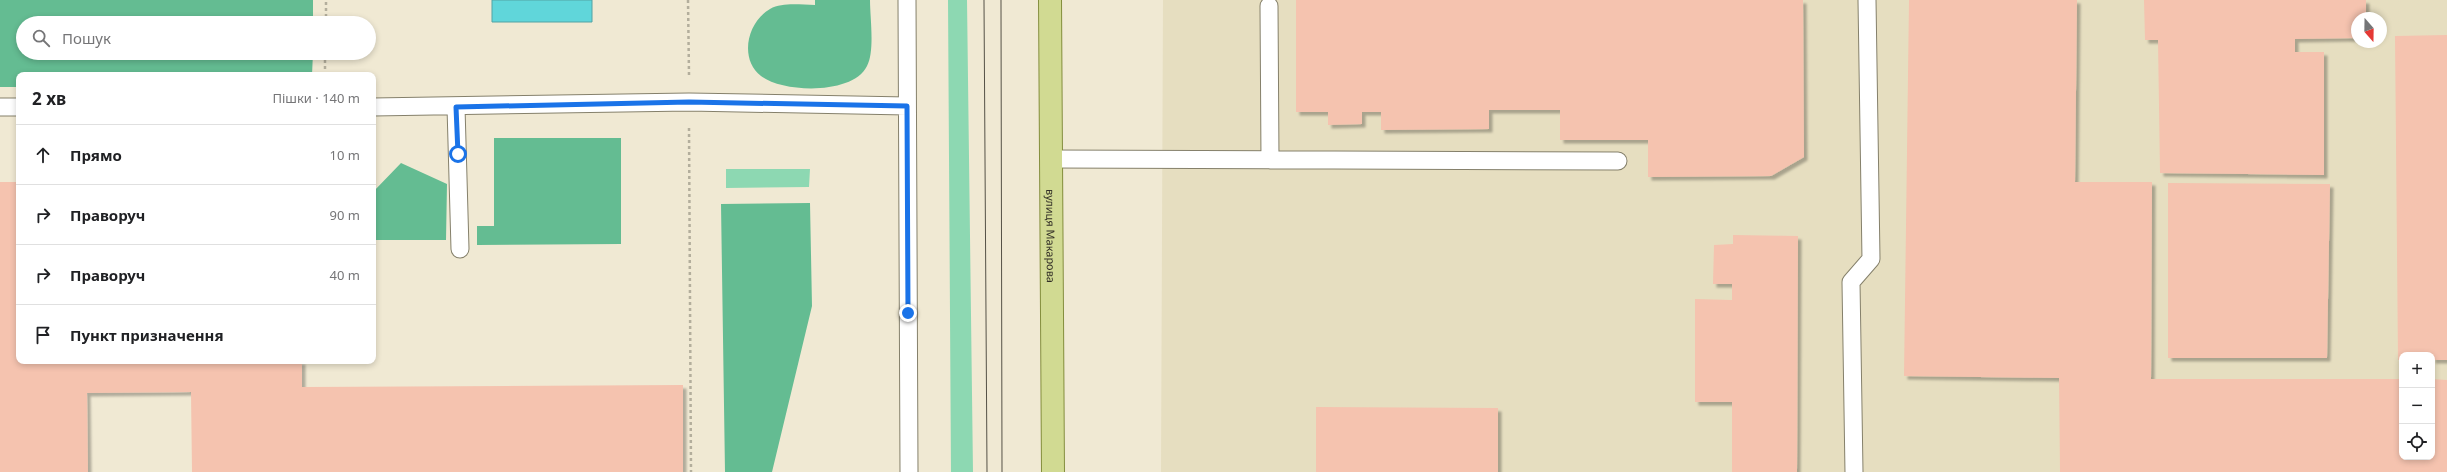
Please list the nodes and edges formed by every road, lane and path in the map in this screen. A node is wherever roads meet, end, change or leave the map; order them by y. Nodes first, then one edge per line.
1 (326, 0) edge
2 (688, 0) edge
3 (907, 0) edge
4 (1050, 0) edge
5 (1867, 0) edge
6 (1269, 6) dead end
7 (326, 16) edge
8 (325, 60) edge
9 (325, 72) edge
10 (689, 102) junction
11 (907, 106) junction
12 (0, 107) edge
13 (16, 107) edge
14 (376, 107) edge
15 (456, 107) junction
16 (1051, 159) junction
17 (1270, 160) junction
18 (1618, 161) dead end
19 (460, 249) dead end
20 (691, 472) edge
21 (909, 472) edge
22 (1053, 472) edge
23 (1854, 472) edge

1 - 7 path
2 - 10 path
3 - 11 lane
4 - 16 main road, вулиця Макарова
5 - 23 lane
6 - 17 lane
8 - 9 path
10 - 11 lane
10 - 15 lane
10 - 20 path
11 - 21 lane
12 - 13 lane
14 - 15 lane
15 - 19 lane
16 - 17 lane
16 - 22 main road, вулиця Макарова
17 - 18 lane

